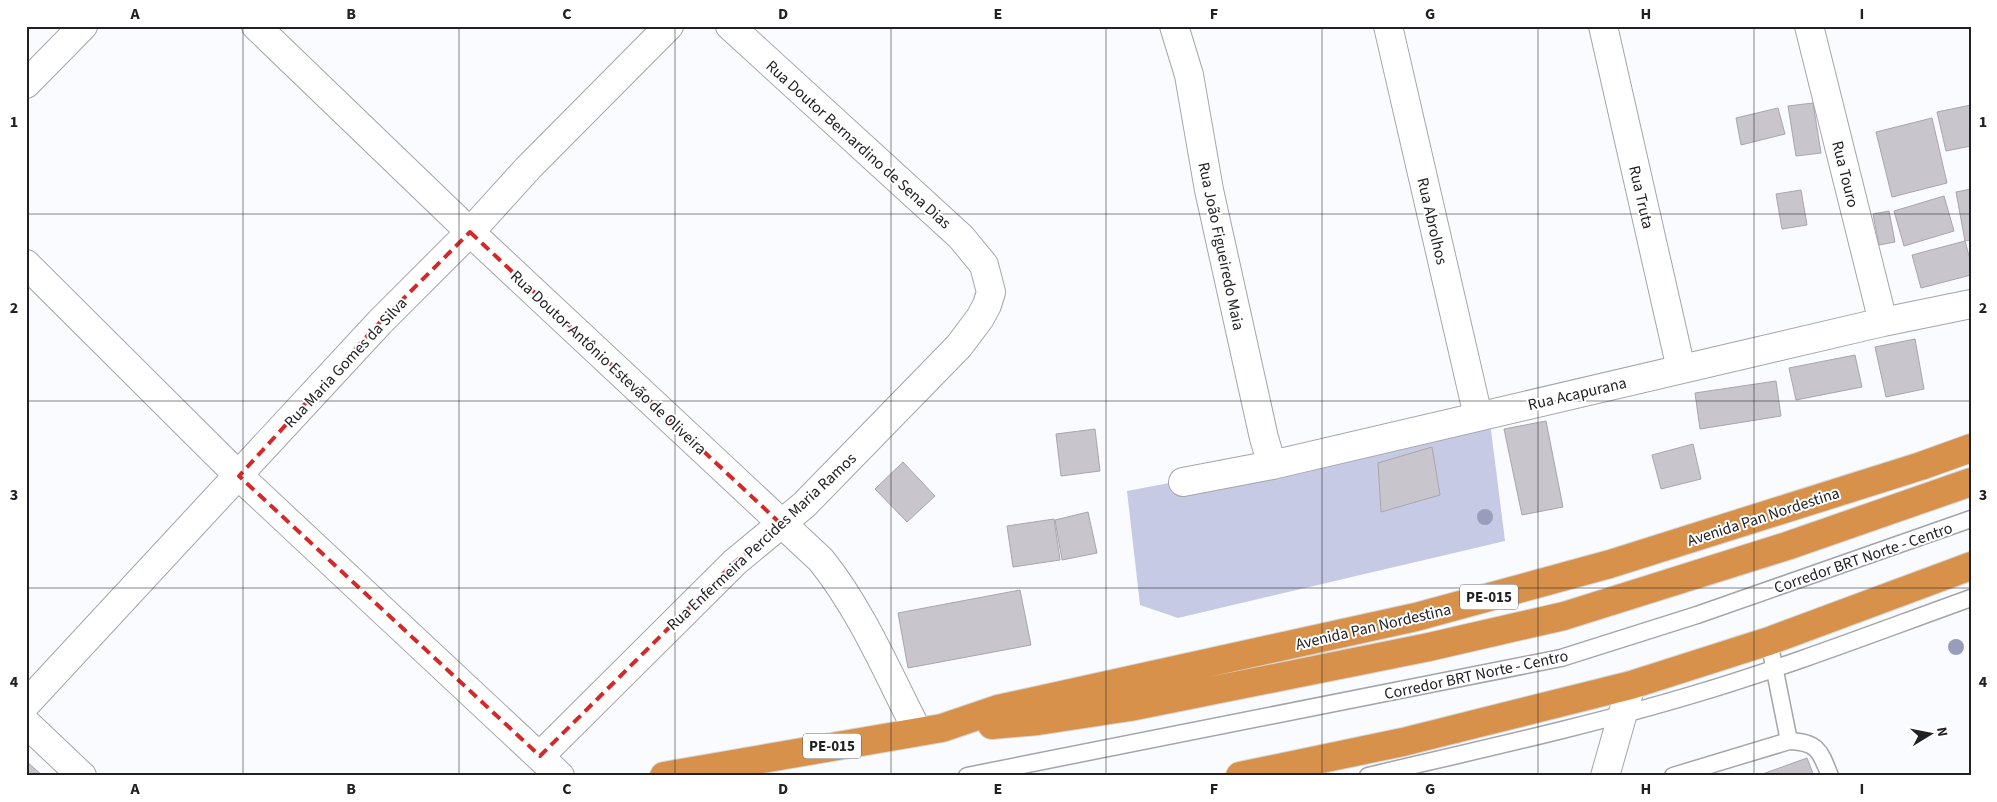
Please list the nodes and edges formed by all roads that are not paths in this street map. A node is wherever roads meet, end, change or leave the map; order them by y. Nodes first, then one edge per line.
1 (83, 26) edge
2 (256, 26) edge
3 (669, 26) edge
4 (730, 26) edge
5 (1174, 26) edge
6 (1388, 26) edge
7 (1603, 26) edge
8 (1809, 26) edge
9 (26, 84) edge
10 (470, 232) junction
11 (26, 264) edge
12 (984, 265) joint
13 (1971, 304) edge
14 (1883, 322) junction
15 (1681, 369) junction
16 (1478, 416) junction
17 (1971, 448) edge
18 (1272, 465) junction
19 (240, 476) junction
20 (1183, 482) dead end
21 (1971, 482) edge
22 (1971, 519) edge
23 (781, 524) junction
24 (1971, 566) edge
25 (1971, 598) edge
26 (1769, 640) junction
27 (1775, 668) junction
28 (1631, 685) junction
29 (26, 704) edge
30 (1623, 713) junction
31 (26, 723) edge
32 (930, 730) junction
33 (1790, 741) junction
34 (540, 756) junction
35 (82, 776) edge
36 (560, 776) edge
37 (664, 776) edge
38 (967, 776) edge
39 (1240, 776) edge
40 (1368, 776) edge
41 (1605, 776) edge
42 (1673, 776) edge
43 (1830, 776) edge

1 - 9 street
2 - 10 street, Rua Doutor Antônio Estevão de Oliveira
3 - 10 street, Rua Maria Gomes da Silva
4 - 12 street, Rua Doutor Bernardino de Sena Dias
5 - 18 street, Rua João Figueiredo Maia
6 - 16 street, Rua Abrolhos
7 - 15 street, Rua Truta
8 - 14 street, Rua Touro
10 - 19 street, Rua Maria Gomes da Silva
10 - 23 street, Rua Doutor Antônio Estevão de Oliveira
11 - 19 street
12 - 23 street, Rua Enfermeira Percides Maria Ramos
13 - 14 street, Rua Acapurana
14 - 15 street, Rua Acapurana
15 - 16 street, Rua Acapurana
16 - 18 street, Rua Acapurana
17 - 32 highway, Avenida Pan Nordestina / PE-015
18 - 20 street, Rua Acapurana
19 - 29 street, Rua Maria Gomes da Silva
19 - 34 street
21 - 32 highway, Avenida Pan Nordestina / PE-015
22 - 38 lane, Corredor BRT Norte - Centro
23 - 32 street, Rua Doutor Antônio Estevão de Oliveira
23 - 34 street, Rua Enfermeira Percides Maria Ramos
24 - 26 highway
25 - 27 lane
26 - 27 lane
26 - 28 highway
27 - 30 lane
27 - 33 lane
28 - 30 street
28 - 39 highway
30 - 40 lane
30 - 41 street
31 - 35 street
32 - 37 highway, Avenida Pan Nordestina / PE-015
33 - 42 lane
33 - 43 lane
34 - 36 street

